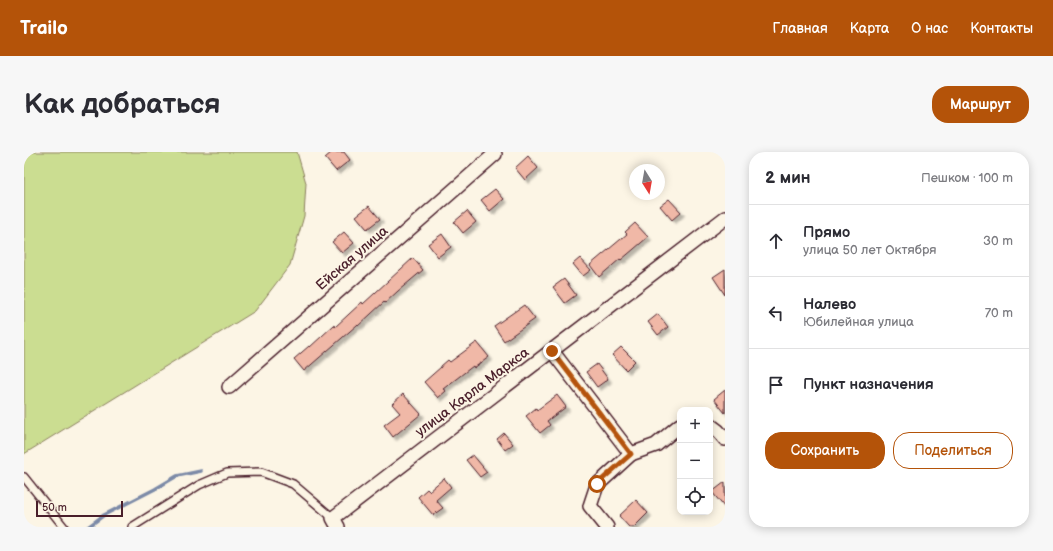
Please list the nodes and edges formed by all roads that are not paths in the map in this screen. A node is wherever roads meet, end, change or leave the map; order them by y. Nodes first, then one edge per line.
1 (493, 152) edge
2 (725, 218) edge
3 (552, 351) junction
4 (229, 387) dead end
5 (713, 427) edge
6 (677, 428) edge
7 (725, 439) edge
8 (631, 454) junction
9 (24, 477) edge
10 (336, 523) edge
11 (64, 527) edge
12 (132, 527) edge
13 (607, 527) edge

1 - 4 street, Ейская улица
2 - 3 street, улица Карла Маркса
3 - 8 street
3 - 10 street, улица Карла Маркса
5 - 7 street
6 - 8 street
8 - 13 street
9 - 11 lane
10 - 12 lane

